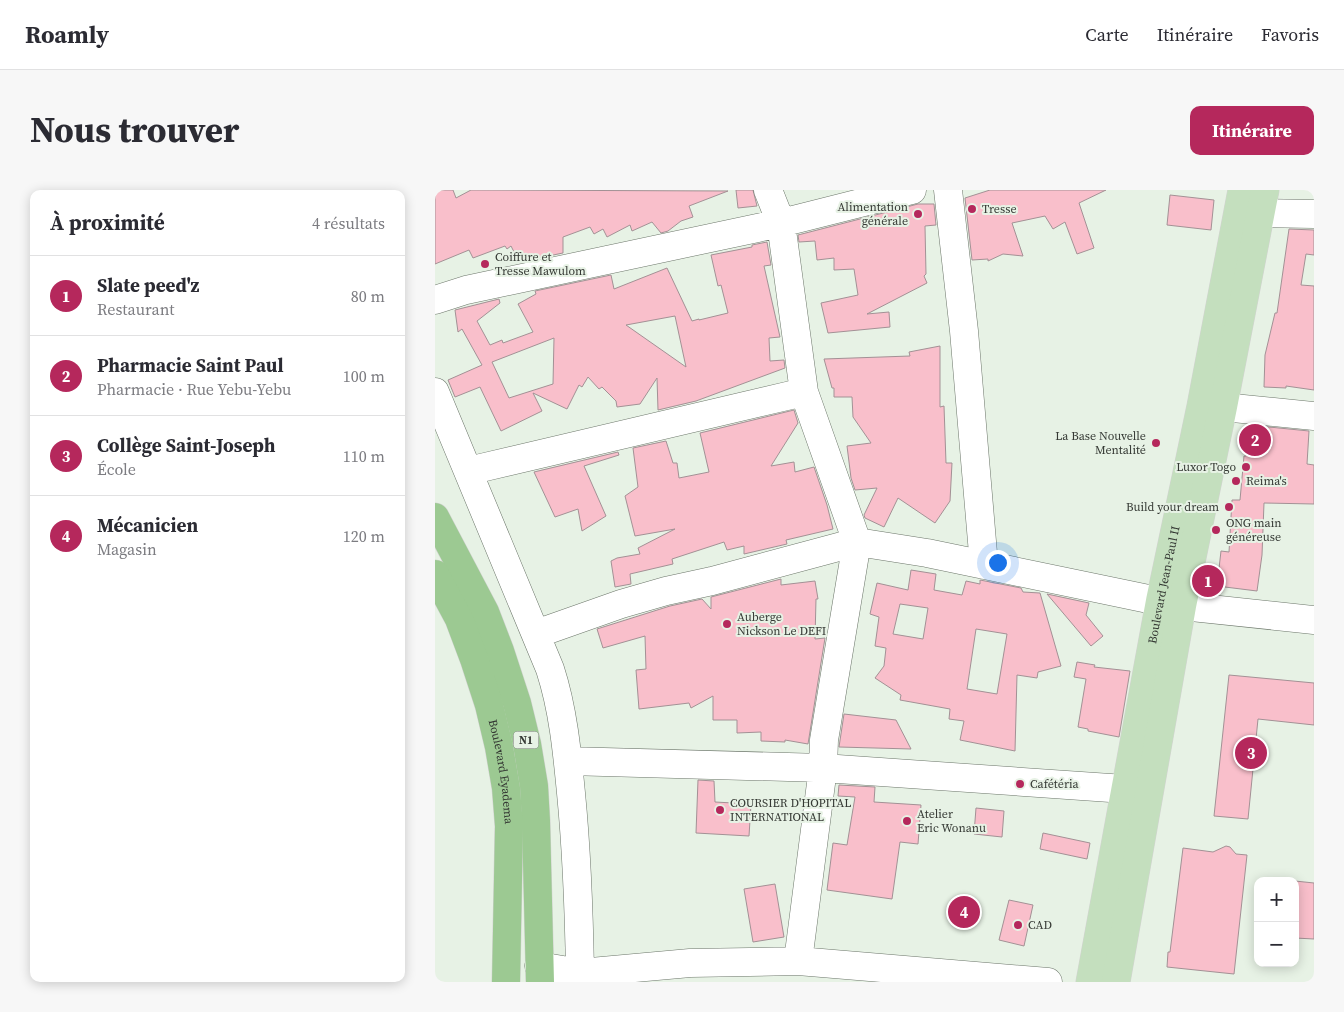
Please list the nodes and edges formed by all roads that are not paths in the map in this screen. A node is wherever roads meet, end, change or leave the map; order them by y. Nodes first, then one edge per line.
1 (768, 190) edge
2 (912, 190) edge
3 (948, 190) edge
4 (1242, 190) edge
5 (1263, 201) edge
6 (1314, 214) edge
7 (781, 223) junction
8 (435, 300) edge
9 (435, 392) edge
10 (804, 392) junction
11 (1223, 407) junction
12 (1314, 416) edge
13 (469, 471) junction
14 (435, 517) edge
15 (857, 542) junction
16 (984, 565) junction
17 (435, 574) edge
18 (1171, 603) junction
19 (1314, 620) edge
20 (536, 634) junction
21 (568, 761) junction
22 (823, 768) junction
23 (1125, 789) junction
24 (798, 961) junction
25 (540, 974) edge
26 (580, 974) junction
27 (507, 982) edge
28 (1048, 982) edge
29 (1090, 982) edge
30 (1116, 982) edge

1 - 7 street
2 - 7 street
3 - 16 street
4 - 18 main road, Boulevard Jean-Paul II
5 - 6 street
5 - 11 main road, Boulevard Jean-Paul II
7 - 8 street
7 - 10 street
9 - 13 street
10 - 13 street
10 - 15 street
11 - 12 street
11 - 18 main road, Boulevard Jean-Paul II
13 - 20 street
14 - 25 highway, N1
15 - 16 street
15 - 20 street
15 - 22 street
16 - 18 street
17 - 27 highway, Boulevard Eyadema / N1
18 - 19 street
18 - 23 main road, Boulevard Jean-Paul II
18 - 30 main road, Boulevard Jean-Paul II
20 - 21 street
21 - 22 street
21 - 26 street
22 - 23 street
22 - 24 street
23 - 29 main road, Boulevard Jean-Paul II
24 - 26 street
24 - 28 street
25 - 26 street

